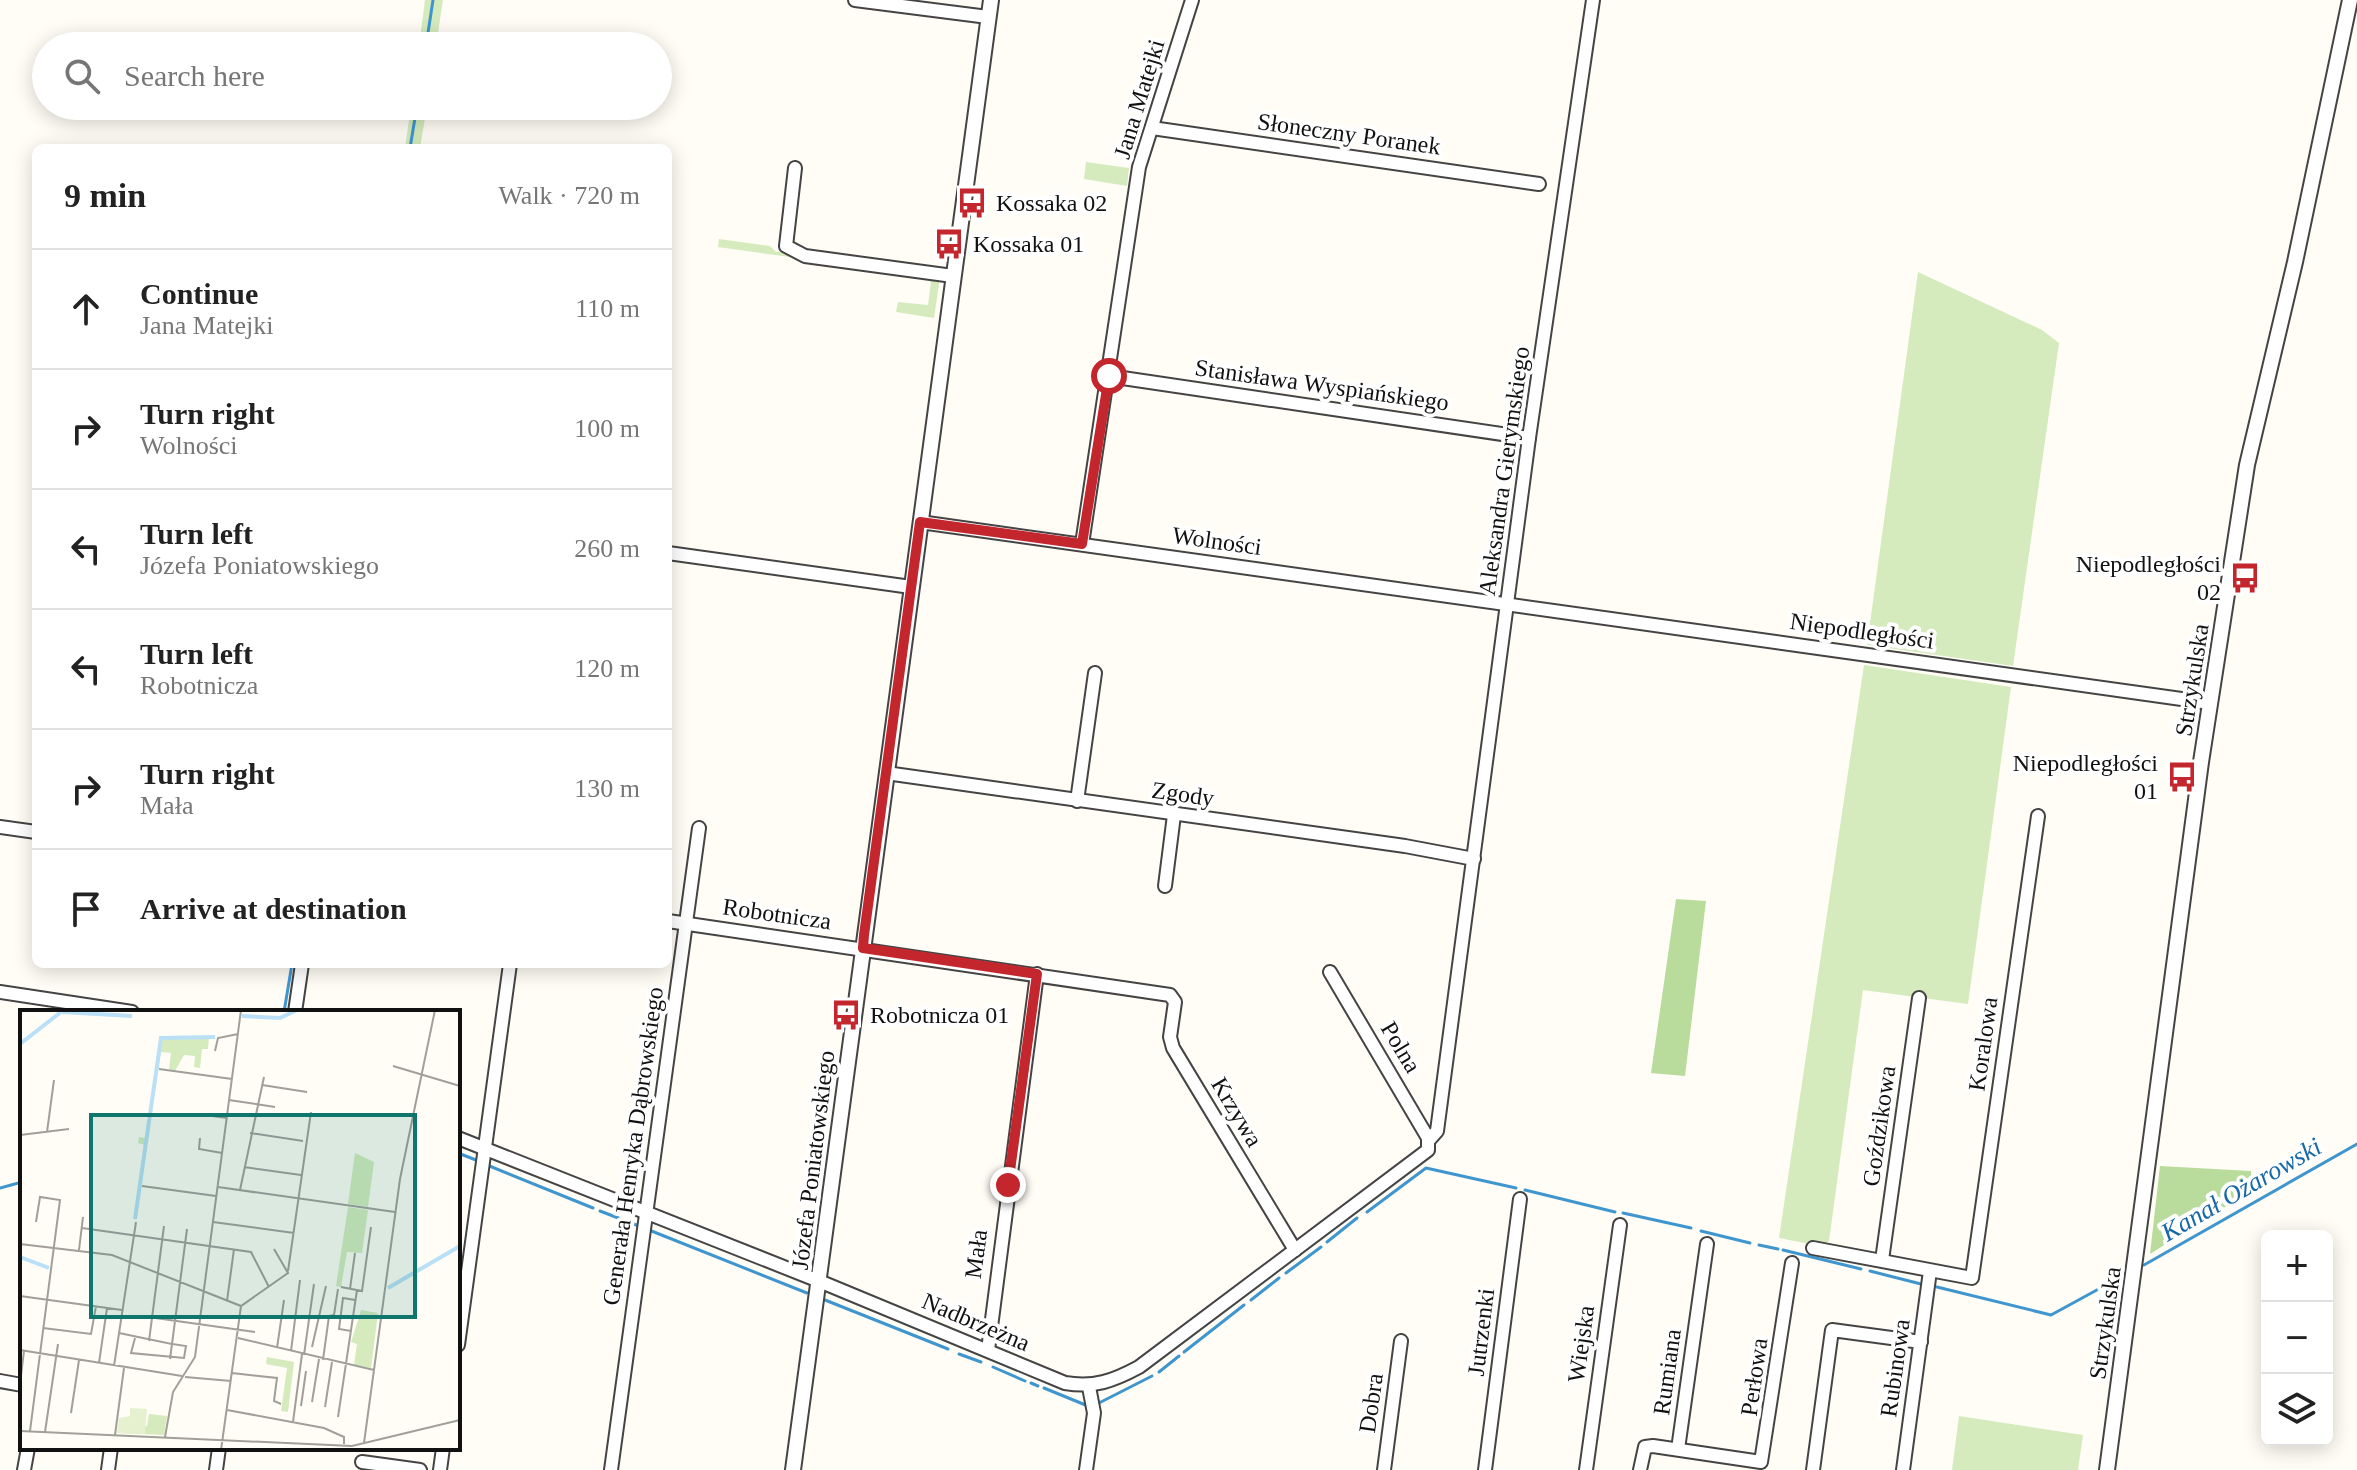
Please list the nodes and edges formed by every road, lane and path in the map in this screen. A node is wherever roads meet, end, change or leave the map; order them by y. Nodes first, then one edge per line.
1 (855, 0) edge
2 (991, 0) edge
3 (1192, 0) edge
4 (1593, 0) edge
5 (2350, 0) edge
6 (988, 17) junction
7 (1152, 128) junction
8 (795, 168) dead end
9 (1539, 184) dead end
10 (953, 276) junction
11 (1109, 376) junction
12 (1529, 438) junction
13 (920, 522) junction
14 (1082, 544) junction
15 (672, 554) edge
16 (911, 587) junction
17 (1507, 603) junction
18 (1095, 673) dead end
19 (2210, 703) junction
20 (886, 773) junction
21 (1077, 801) junction
22 (1174, 815) junction
23 (2038, 816) dead end
24 (0, 827) edge
25 (699, 828) dead end
26 (32, 831) edge
27 (1474, 859) junction
28 (1165, 886) dead end
29 (672, 922) edge
30 (687, 924) junction
31 (863, 948) junction
32 (301, 968) edge
33 (509, 968) edge
34 (1330, 972) dead end
35 (1037, 974) junction
36 (0, 992) edge
37 (1165, 993) joint
38 (1919, 998) dead end
39 (119, 1010) edge
40 (295, 1010) edge
41 (460, 1139) edge
42 (1430, 1144) junction
43 (483, 1148) junction
44 (1520, 1199) dead end
45 (644, 1212) junction
46 (1620, 1225) dead end
47 (1707, 1244) dead end
48 (1813, 1248) dead end
49 (1295, 1250) junction
50 (1882, 1260) junction
51 (1792, 1263) dead end
52 (1930, 1271) junction
53 (819, 1281) junction
54 (460, 1329) edge
55 (1401, 1341) dead end
56 (1921, 1342) junction
57 (988, 1350) junction
58 (0, 1381) edge
59 (20, 1385) edge
60 (1092, 1400) junction
61 (1678, 1449) junction
62 (28, 1450) edge
63 (111, 1450) edge
64 (219, 1450) edge
65 (443, 1450) edge
66 (362, 1462) dead end
67 (1727, 1464) edge
68 (24, 1470) edge
69 (108, 1470) edge
70 (216, 1470) edge
71 (420, 1470) edge
72 (440, 1470) edge
73 (611, 1470) edge
74 (793, 1470) edge
75 (1086, 1470) edge
76 (1384, 1470) edge
77 (1485, 1470) edge
78 (1586, 1470) edge
79 (1640, 1470) edge
80 (1813, 1470) edge
81 (1903, 1470) edge
82 (2107, 1470) edge

1 - 6 street
2 - 6 street, Józefa Poniatowskiego
3 - 7 street, Jana Matejki
4 - 12 street, Aleksandra Gierymskiego
5 - 19 street, Strzykulska
6 - 10 street, Józefa Poniatowskiego
7 - 9 street, Słoneczny Poranek
7 - 11 street, Jana Matejki
8 - 10 street
10 - 13 street, Józefa Poniatowskiego
11 - 12 street, Stanisława Wyspiańskiego
11 - 14 street, Jana Matejki
12 - 17 street, Aleksandra Gierymskiego
13 - 14 street, Wolności
13 - 16 street, Józefa Poniatowskiego
14 - 17 street, Wolności
15 - 16 street
16 - 20 street, Józefa Poniatowskiego
17 - 19 street, Niepodległości
17 - 27 street, Aleksandra Gierymskiego
18 - 21 street
19 - 82 street, Strzykulska
20 - 21 street, Zgody
20 - 31 street, Józefa Poniatowskiego
21 - 22 street, Zgody
22 - 27 street, Zgody
22 - 28 street
23 - 52 street, Koralowa
24 - 26 street
25 - 30 street, Generała Henryka Dąbrowskiego
27 - 42 street, Aleksandra Gierymskiego
29 - 30 street, Robotnicza
30 - 31 street, Robotnicza
30 - 45 street, Generała Henryka Dąbrowskiego
31 - 35 street, Robotnicza
31 - 53 street, Józefa Poniatowskiego
32 - 40 street
33 - 43 street
34 - 42 street, Polna
35 - 37 street, Robotnicza
35 - 57 street, Mała
36 - 39 street
37 - 49 street, Krzywa
38 - 50 street, Goździkowa
41 - 43 street, Nadbrzeżna
42 - 49 street
43 - 45 street, Nadbrzeżna
43 - 54 street
44 - 77 street, Jutrzenki
45 - 53 street, Nadbrzeżna
45 - 73 street, Generała Henryka Dąbrowskiego
46 - 78 street, Wiejska
47 - 61 street, Rumiana
48 - 50 street
49 - 60 street
50 - 52 street
51 - 67 street, Perłowa
52 - 56 street, Rubinowa
53 - 57 street, Nadbrzeżna
53 - 74 street, Józefa Poniatowskiego
55 - 76 street, Dobra
56 - 80 street
56 - 81 street, Rubinowa
57 - 60 street, Nadbrzeżna
58 - 59 street
60 - 75 street
61 - 67 street
61 - 79 street, Rumiana
62 - 68 street
63 - 69 street
64 - 70 street
65 - 72 street
66 - 71 street

